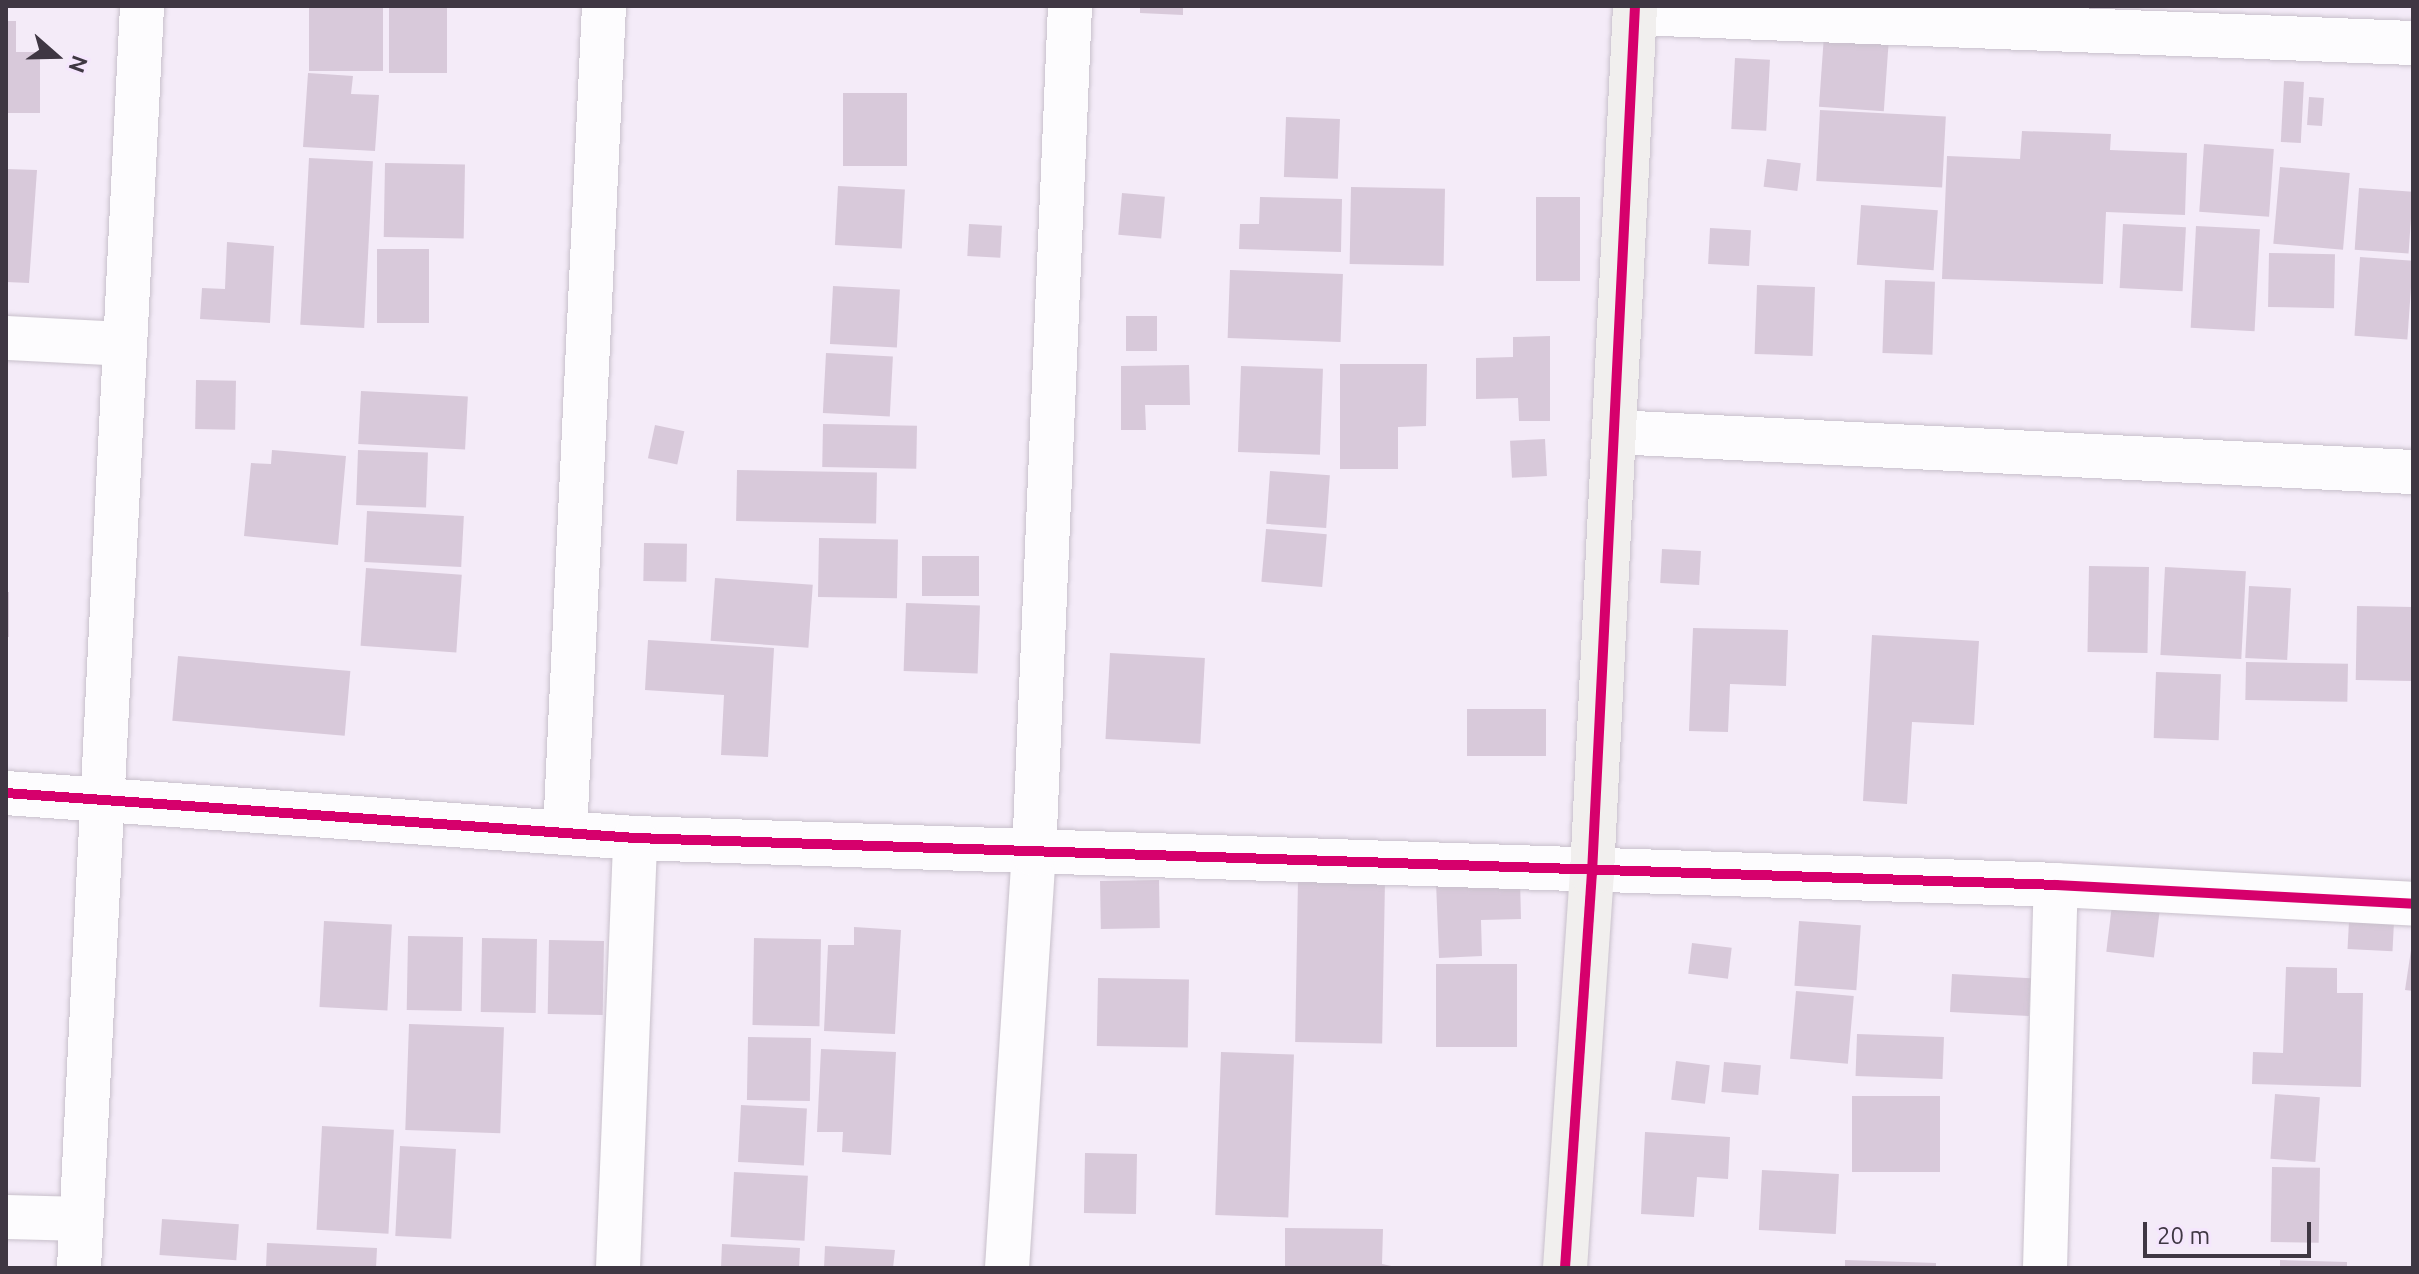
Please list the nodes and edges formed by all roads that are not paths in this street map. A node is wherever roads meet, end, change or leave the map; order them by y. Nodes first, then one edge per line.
1 (142, 6) edge
2 (604, 6) edge
3 (1070, 6) edge
4 (1635, 9) edge
5 (2413, 43) edge
6 (6, 338) edge
7 (125, 344) junction
8 (1614, 432) junction
9 (2413, 472) edge
10 (6, 793) edge
11 (103, 800) junction
12 (565, 833) junction
13 (635, 838) junction
14 (1034, 854) junction
15 (1592, 873) junction
16 (2056, 885) junction
17 (2413, 904) edge
18 (6, 1217) edge
19 (81, 1219) junction
20 (79, 1268) edge
21 (618, 1268) edge
22 (1007, 1268) edge
23 (1565, 1268) edge
24 (2045, 1268) edge

1 - 7 street
2 - 12 street
3 - 14 street
4 - 5 street
4 - 8 street
6 - 7 street
7 - 11 street
8 - 9 street
8 - 15 street
10 - 11 street
11 - 12 street
11 - 19 street
12 - 13 street
13 - 14 street
13 - 21 street
14 - 15 street
14 - 22 street
15 - 16 street
15 - 23 street
16 - 17 street
16 - 24 street
18 - 19 street
19 - 20 street

